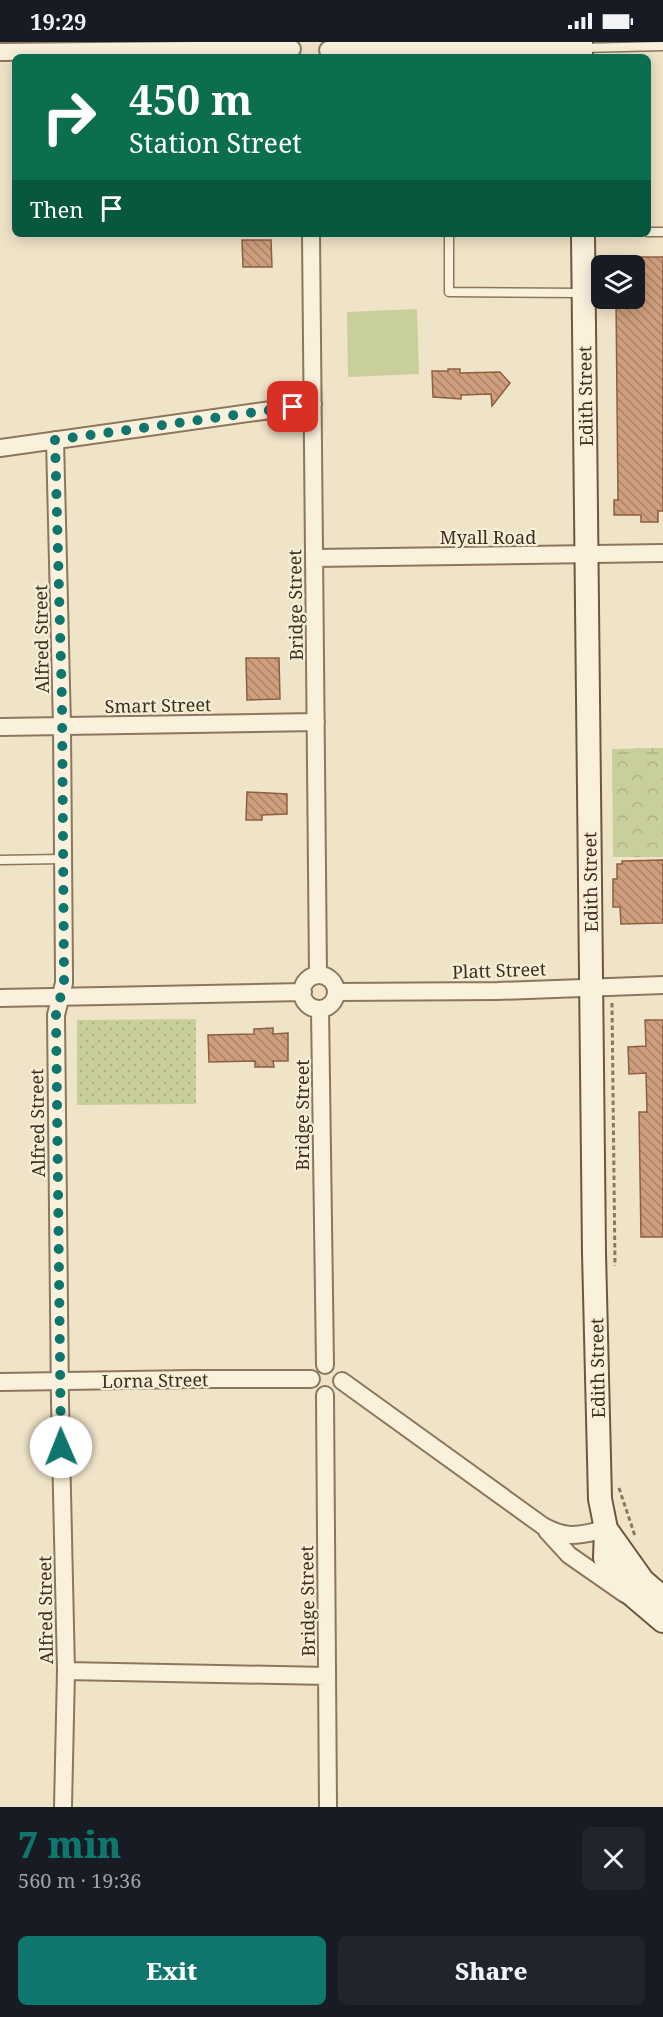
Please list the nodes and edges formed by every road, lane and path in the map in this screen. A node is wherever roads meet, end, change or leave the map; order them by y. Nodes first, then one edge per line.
1 (663, 46) edge
2 (293, 49) edge
3 (581, 49) edge
4 (327, 50) edge
5 (0, 52) edge
6 (447, 53) edge
7 (311, 237) edge
8 (449, 237) edge
9 (583, 237) edge
10 (584, 293) junction
11 (313, 404) junction
12 (55, 440) junction
13 (0, 448) edge
14 (663, 553) edge
15 (586, 556) junction
16 (314, 558) junction
17 (316, 722) junction
18 (62, 726) junction
19 (0, 727) edge
20 (62, 859) junction
21 (0, 860) edge
22 (318, 975) junction
23 (663, 986) edge
24 (591, 987) junction
25 (303, 992) junction
26 (336, 992) junction
27 (60, 997) junction
28 (0, 998) edge
29 (612, 1001) dead end
30 (320, 1009) junction
31 (615, 1270) dead end
32 (325, 1365) junction
33 (311, 1379) junction
34 (342, 1381) junction
35 (0, 1382) edge
36 (60, 1382) junction
37 (325, 1395) junction
38 (626, 1513) dead end
39 (543, 1526) junction
40 (606, 1529) junction
41 (636, 1539) dead end
42 (662, 1613) edge
43 (66, 1671) junction
44 (327, 1676) junction
45 (63, 1807) edge
46 (328, 1807) edge

1 - 3 lane
2 - 5 street
3 - 6 street
4 - 6 street
7 - 11 street, Bridge Street
8 - 10 lane
9 - 10 main road, Edith Street
10 - 15 main road, Edith Street
11 - 12 street
11 - 16 street, Bridge Street
12 - 13 street
12 - 18 street, Alfred Street
14 - 15 street, Myall Road
15 - 16 street, Myall Road
15 - 24 main road, Edith Street
16 - 17 street, Bridge Street
17 - 18 street, Smart Street
17 - 22 street, Bridge Street
18 - 19 street, Smart Street
18 - 20 street, Alfred Street
20 - 21 lane
20 - 27 street, Alfred Street
22 - 25 street
22 - 26 street
23 - 24 street, Platt Street
24 - 26 street, Platt Street
24 - 40 main road, Edith Street
25 - 27 street
25 - 30 street
26 - 30 street
27 - 28 street
27 - 36 street, Alfred Street
29 - 31 path
30 - 32 street, Bridge Street
32 - 33 street
32 - 34 street
33 - 36 street, Lorna Street
33 - 37 street
34 - 37 street
34 - 39 street
35 - 36 street, Lorna Street
36 - 43 street, Alfred Street
37 - 44 street, Bridge Street
38 - 41 path
39 - 40 street
39 - 42 street
40 - 42 main road
43 - 44 street
43 - 45 street, Alfred Street
44 - 46 street, Bridge Street

